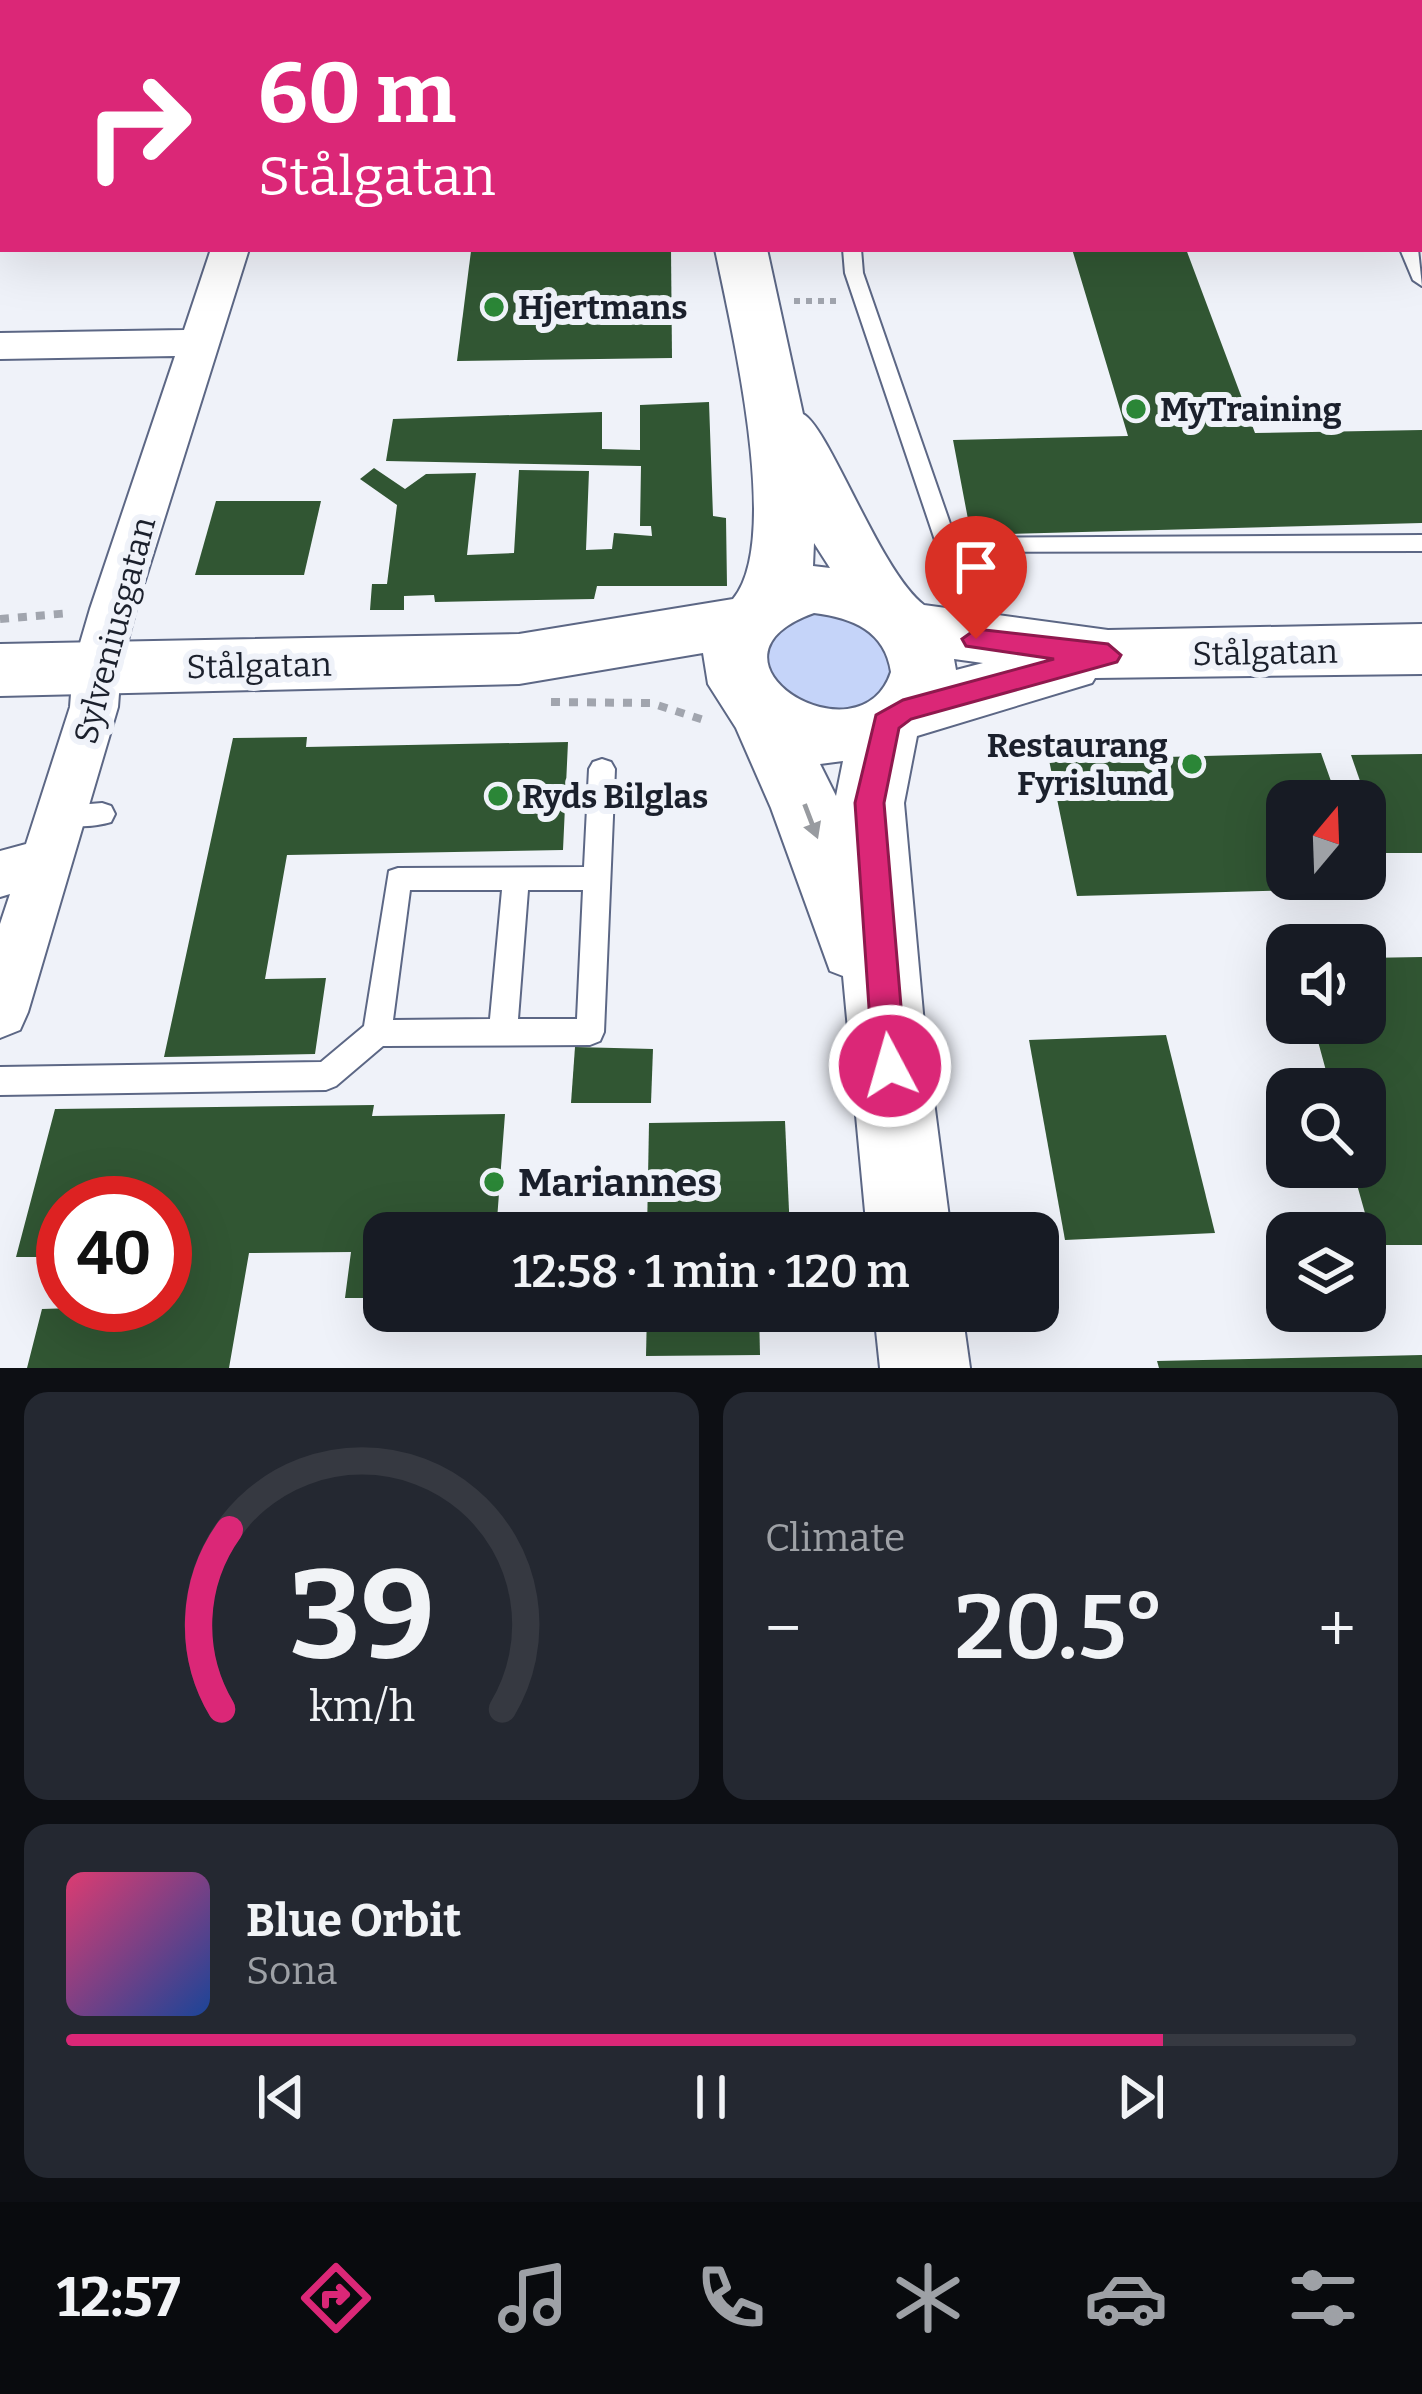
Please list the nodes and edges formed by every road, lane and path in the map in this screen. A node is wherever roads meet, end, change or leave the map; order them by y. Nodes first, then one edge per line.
1 (229, 252) edge
2 (742, 252) edge
3 (853, 252) edge
4 (1410, 252) edge
5 (1422, 280) edge
6 (788, 287) dead end
7 (792, 301) junction
8 (863, 301) junction
9 (797, 320) dead end
10 (202, 344) junction
11 (0, 346) edge
12 (774, 401) junction
13 (1422, 543) edge
14 (755, 613) junction
15 (899, 617) junction
16 (1422, 649) edge
17 (1108, 655) junction
18 (97, 667) junction
19 (0, 670) edge
20 (526, 680) junction
21 (744, 715) junction
22 (894, 717) junction
23 (602, 769) dead end
24 (53, 841) edge
25 (516, 878) junction
26 (597, 878) junction
27 (0, 1012) edge
28 (885, 1024) junction
29 (503, 1032) junction
30 (376, 1033) junction
31 (0, 1081) edge
32 (907, 1212) edge
33 (921, 1332) edge
34 (925, 1368) edge

1 - 10 street, Sylveniusgatan
2 - 12 main road
3 - 8 lane
4 - 5 lane
6 - 7 path
7 - 8 path
7 - 9 path
8 - 13 lane
10 - 11 street
10 - 18 street, Sylveniusgatan
12 - 14 main road
12 - 15 main road
14 - 15 main road
14 - 20 main road, Stålgatan
14 - 21 main road
15 - 17 main road, Stålgatan
15 - 22 main road
16 - 17 main road, Stålgatan
17 - 22 main road, Stålgatan
18 - 19 main road, Stålgatan
18 - 20 main road, Stålgatan
18 - 24 street, Sylveniusgatan
20 - 21 path
20 - 21 main road, Stålgatan
21 - 22 main road
21 -> 28 main road
22 - 28 main road
23 - 26 lane
24 - 27 street, Sylveniusgatan
25 - 26 lane
25 - 29 lane
25 - 30 lane
26 - 29 lane
28 - 32 main road
29 - 30 lane
30 - 31 lane
33 - 34 main road

